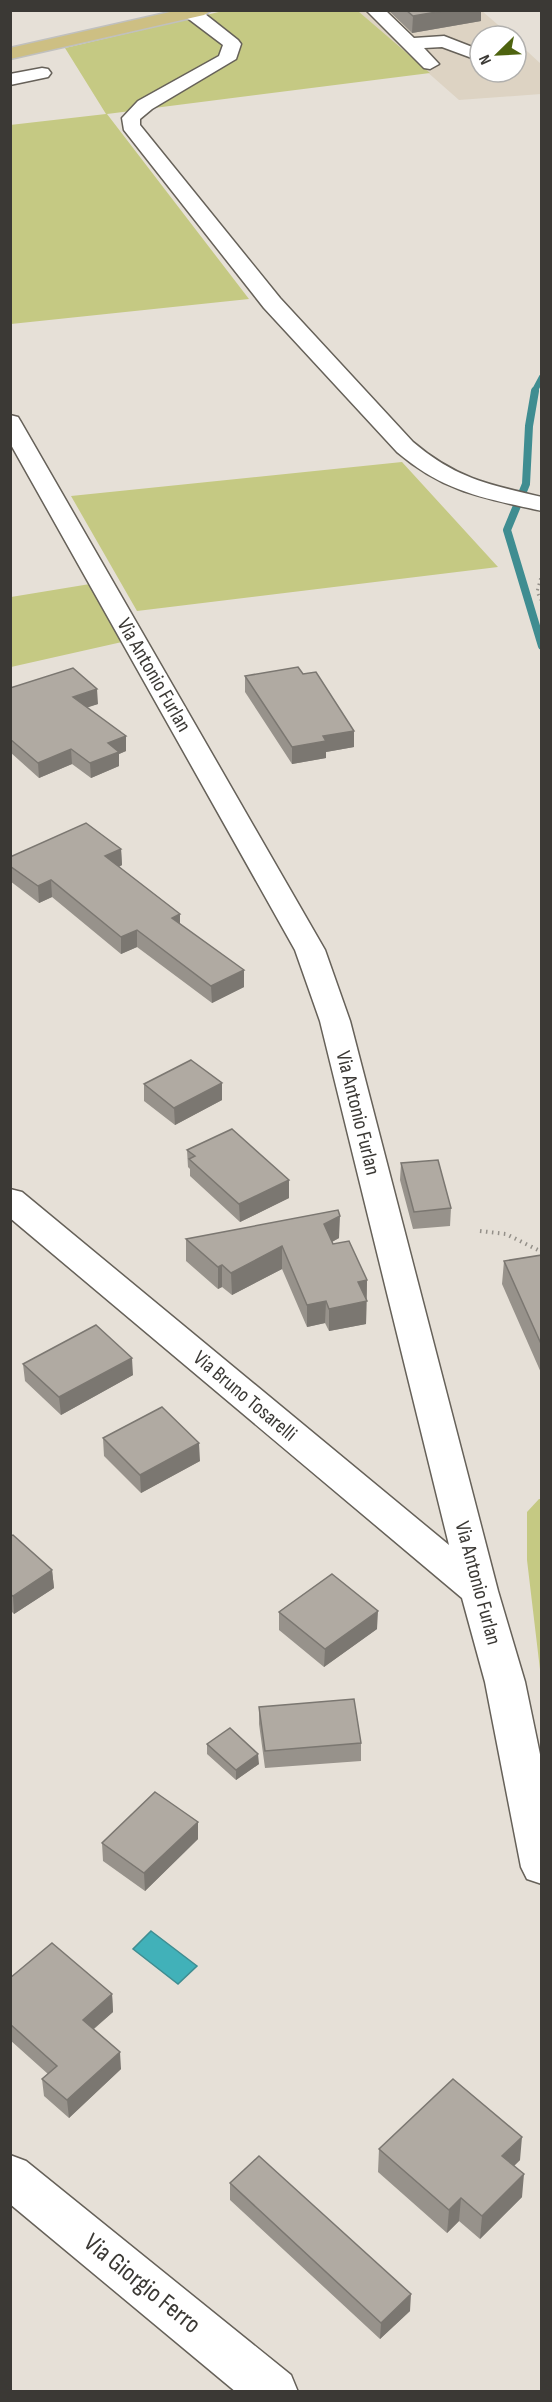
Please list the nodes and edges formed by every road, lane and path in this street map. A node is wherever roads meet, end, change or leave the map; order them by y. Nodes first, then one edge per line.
1 (374, 10) edge
2 (186, 13) edge
3 (409, 44) junction
4 (468, 51) edge
5 (10, 54) edge
6 (430, 64) dead end
7 (42, 73) dead end
8 (10, 80) edge
9 (10, 422) edge
10 (540, 504) edge
11 (542, 573) edge
12 (542, 602) edge
13 (10, 1200) edge
14 (480, 1231) dead end
15 (542, 1252) edge
16 (479, 1592) junction
17 (542, 1867) edge
18 (10, 2176) edge
19 (274, 2391) edge

1 - 3 street
2 - 5 main road
2 - 10 street
3 - 4 street
3 - 6 street
7 - 8 street
9 - 16 street, Via Antonio Furlan
11 - 12 path
13 - 16 street, Via Bruno Tosarelli
14 - 15 path
16 - 17 street, Via Antonio Furlan
18 - 19 street, Via Giorgio Ferro

